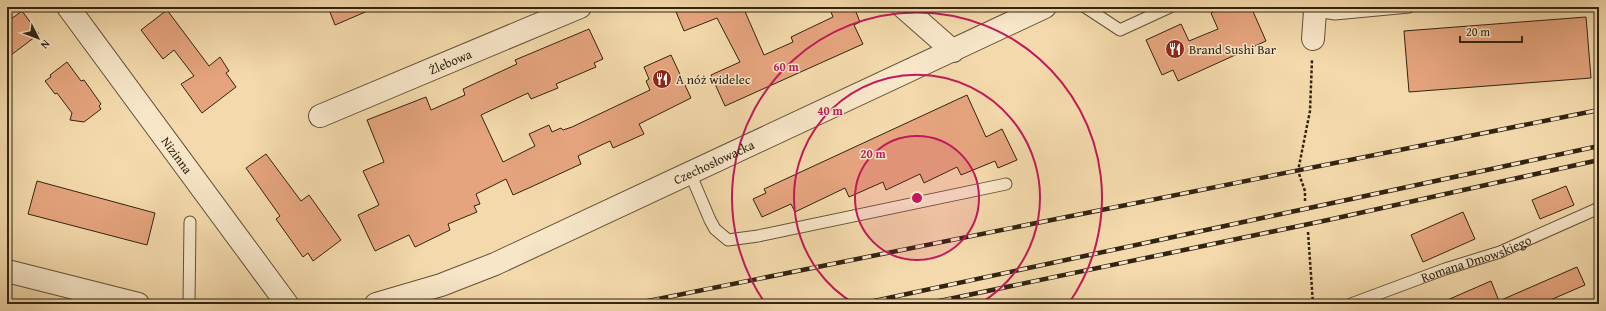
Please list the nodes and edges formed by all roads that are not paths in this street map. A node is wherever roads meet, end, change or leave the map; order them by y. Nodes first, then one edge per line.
1 (68, 7) edge
2 (580, 7) edge
3 (903, 7) edge
4 (1045, 7) edge
5 (1085, 7) edge
6 (1170, 7) edge
7 (1408, 7) edge
8 (1314, 9) edge
9 (1313, 39) road end
10 (953, 51) junction
11 (320, 116) dead end
12 (690, 174) junction
13 (1006, 184) dead end
14 (1599, 208) edge
15 (190, 222) dead end
16 (7, 271) edge
17 (90, 298) edge
18 (138, 304) edge
19 (189, 304) edge
20 (287, 304) edge
21 (376, 304) edge
22 (1351, 304) edge

1 - 20 street, Nizinna
2 - 11 street, Żlebowa
3 - 10 street
4 - 10 street, Czechosłowacka
5 - 6 lane
7 - 8 lane
8 - 9 street
10 - 12 street, Czechosłowacka
12 - 13 lane
12 - 21 street, Czechosłowacka
14 - 22 lane, Romana Dmowskiego
15 - 19 lane
16 - 17 street
17 - 18 street

